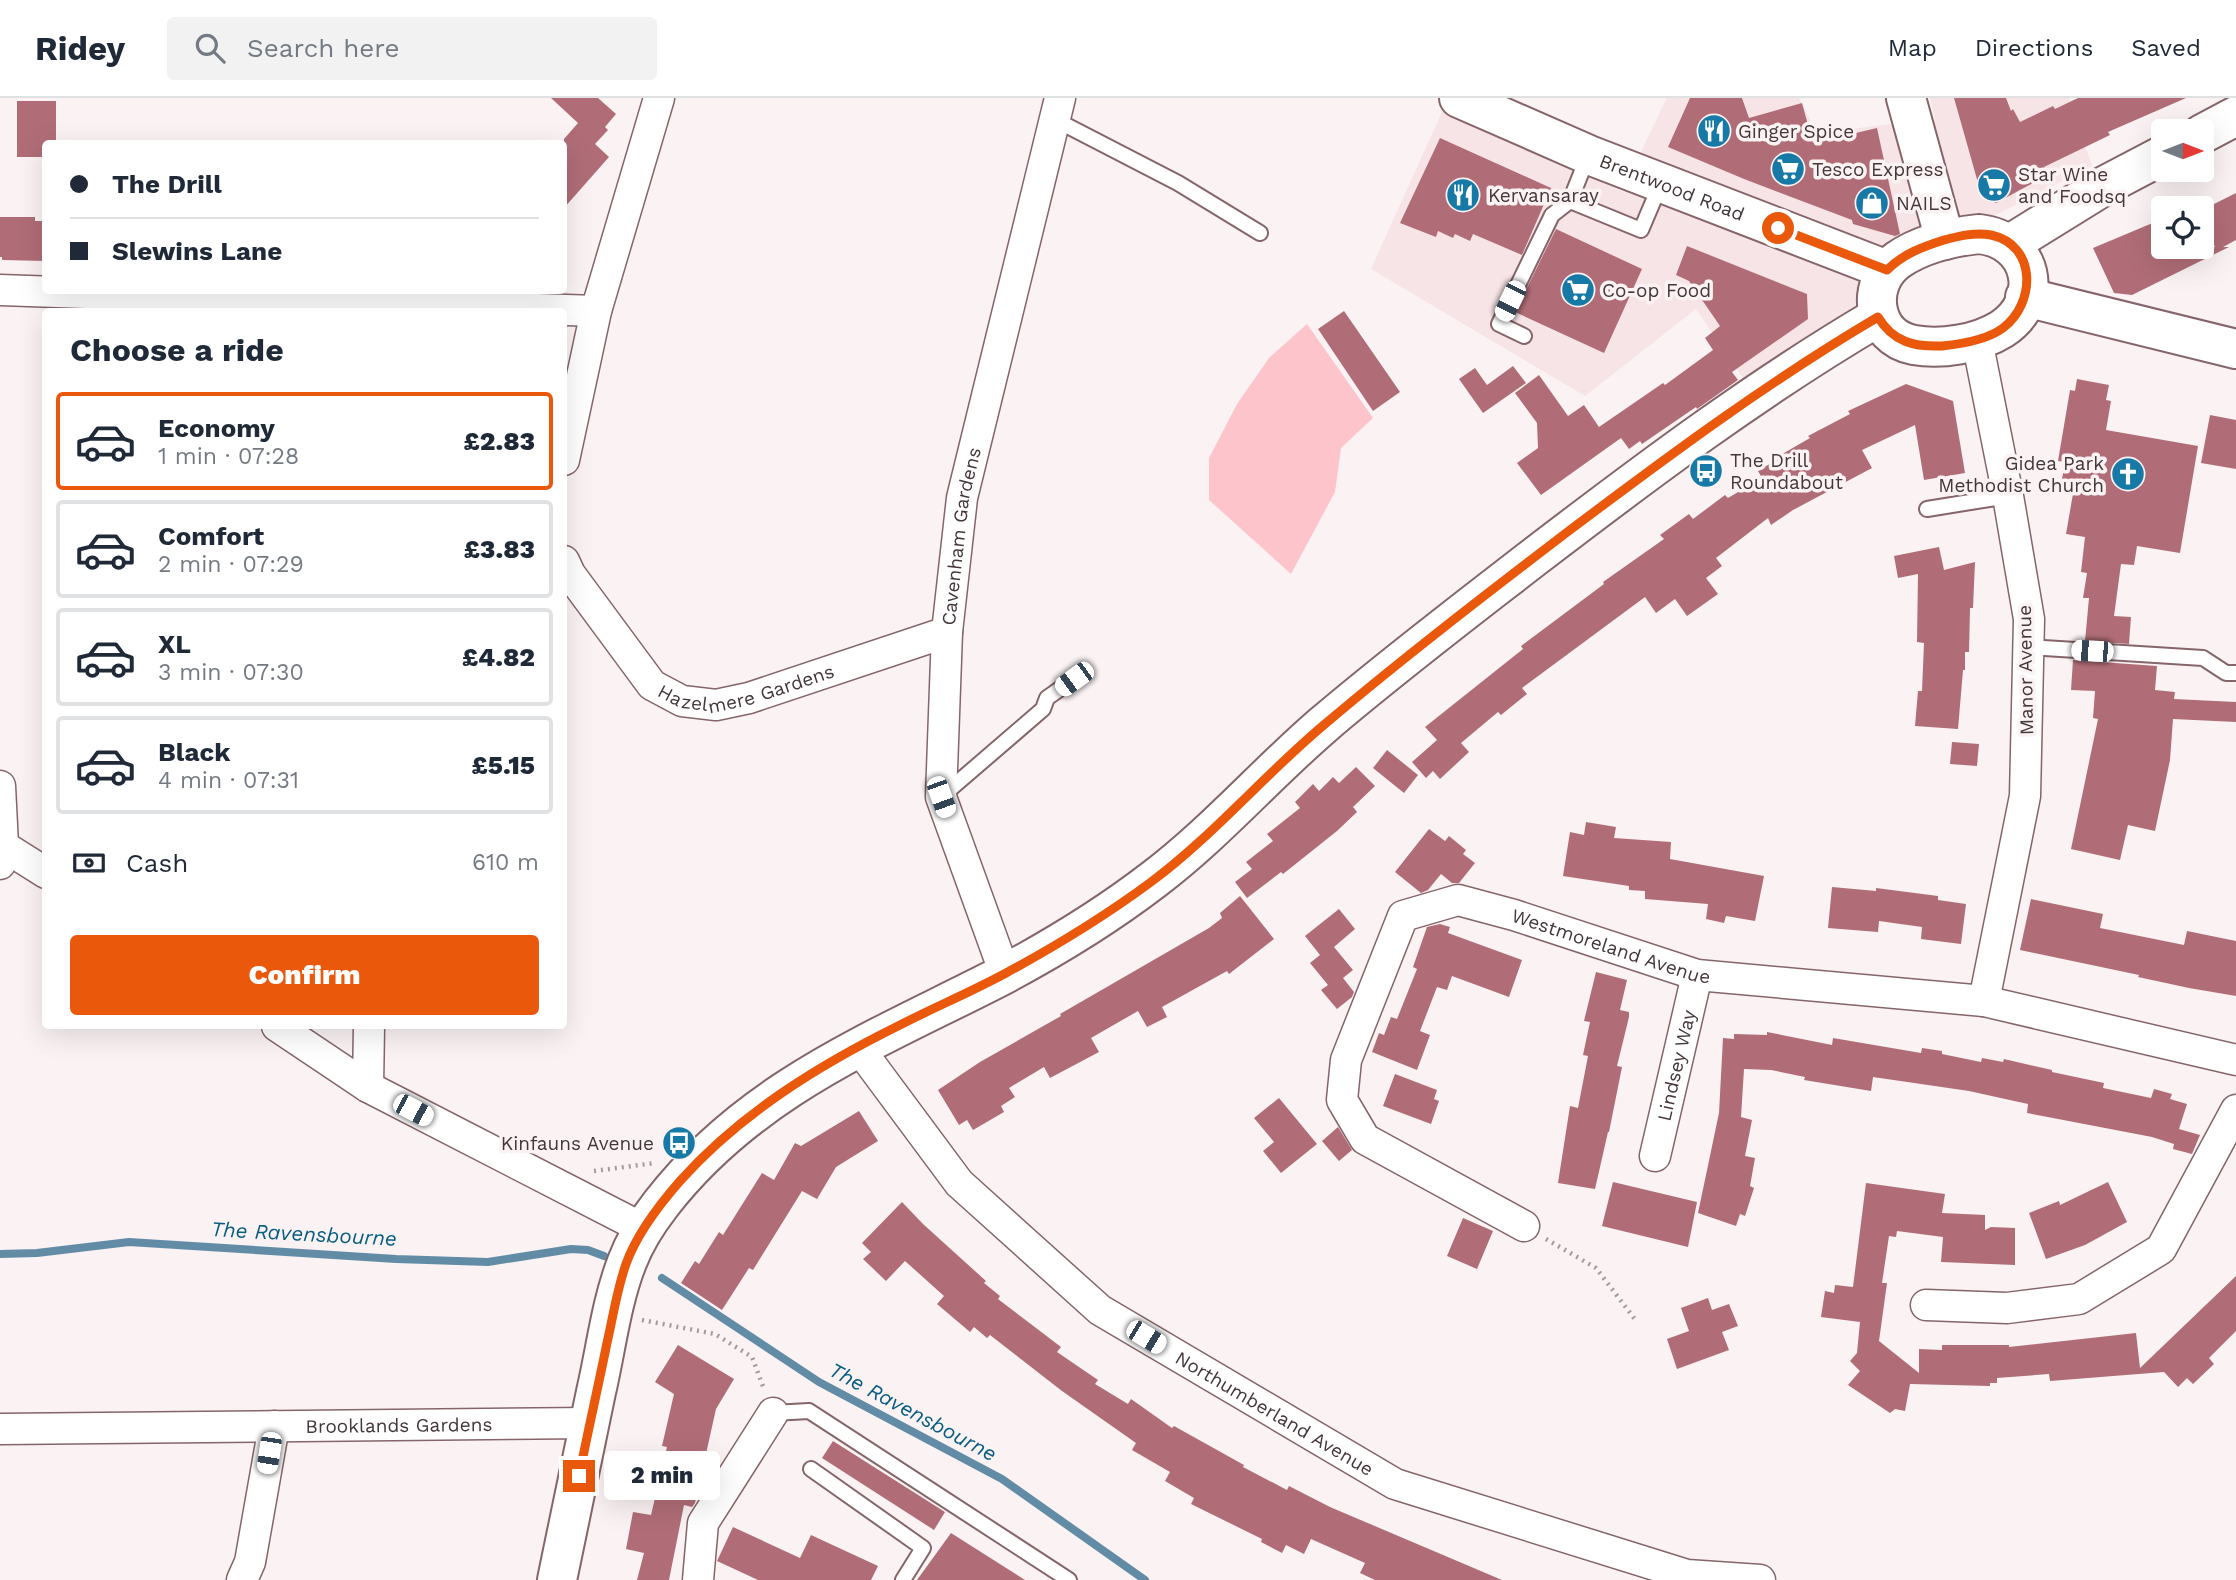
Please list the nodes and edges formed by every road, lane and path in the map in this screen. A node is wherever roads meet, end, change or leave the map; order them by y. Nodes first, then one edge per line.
1 (659, 98) edge
2 (1459, 98) edge
3 (1906, 98) edge
4 (1057, 109) edge
5 (2236, 116) edge
6 (2214, 128) edge
7 (1589, 155) junction
8 (2151, 161) edge
9 (1661, 183) junction
10 (1570, 201) junction
11 (1259, 233) dead end
12 (1945, 240) junction
13 (2010, 244) junction
14 (1887, 270) junction
15 (0, 290) edge
16 (42, 291) edge
17 (119, 294) edge
18 (2025, 297) junction
19 (536, 308) edge
20 (567, 309) edge
21 (596, 310) junction
22 (1878, 317) junction
23 (1524, 336) dead end
24 (1977, 340) junction
25 (2236, 349) edge
26 (567, 446) edge
27 (2008, 496) junction
28 (1927, 509) dead end
29 (567, 568) edge
30 (947, 632) junction
31 (2028, 647) junction
32 (2236, 673) edge
33 (1074, 679) dead end
34 (0, 786) edge
35 (941, 797) junction
36 (1, 851) edge
37 (42, 871) edge
38 (1005, 974) junction
39 (1697, 975) junction
40 (1984, 1000) junction
41 (281, 1029) edge
42 (369, 1029) edge
43 (858, 1047) junction
44 (2236, 1060) edge
45 (368, 1087) junction
46 (2236, 1110) edge
47 (1655, 1156) dead end
48 (693, 1168) junction
49 (571, 1191) junction
50 (1524, 1226) joint
51 (644, 1229) junction
52 (1926, 1305) dead end
53 (613, 1315) junction
54 (1637, 1322) dead end
55 (773, 1413) junction
56 (590, 1423) junction
57 (274, 1426) junction
58 (0, 1429) edge
59 (811, 1469) dead end
60 (242, 1580) edge
61 (557, 1580) edge
62 (698, 1580) edge
63 (903, 1580) edge
64 (1069, 1580) edge
65 (1760, 1580) edge

1 - 21 street
2 - 7 street, Brentwood Road
3 - 12 street
4 - 11 lane
4 - 30 street, Cavenham Gardens
5 - 6 street
7 - 9 street, Brentwood Road
7 - 10 lane
8 - 13 street
9 - 10 lane
9 - 14 street, Brentwood Road
10 - 23 lane
12 - 13 street
12 - 14 street
13 - 18 street
14 - 22 street
15 - 16 street
17 - 19 street
18 - 24 street
18 - 25 street
20 - 21 street
21 - 26 street
22 - 24 street
22 - 38 street
24 - 27 street, Manor Avenue
27 - 28 lane
27 - 31 street, Manor Avenue
29 - 30 street, Hazelmere Gardens
30 - 35 street, Cavenham Gardens
31 - 32 lane
31 - 40 street, Manor Avenue
33 - 35 lane
34 - 36 street
35 - 38 street, Cavenham Gardens
36 - 37 street
38 - 43 street
39 - 40 street, Westmoreland Avenue
39 - 47 street, Lindsey Way
39 - 50 street, Westmoreland Avenue
40 - 44 street, Westmoreland Avenue
41 - 45 street
42 - 45 street
43 - 48 street
43 - 65 street, Northumberland Avenue
45 - 49 street
46 - 52 street
48 - 49 path
48 - 51 street
49 - 51 street
50 - 54 path
51 - 53 street
53 - 55 path
53 - 56 street
55 - 62 street
55 - 64 lane
56 - 57 street, Brooklands Gardens
56 - 61 street
57 - 58 street, Brooklands Gardens
57 - 60 street
59 - 63 lane

